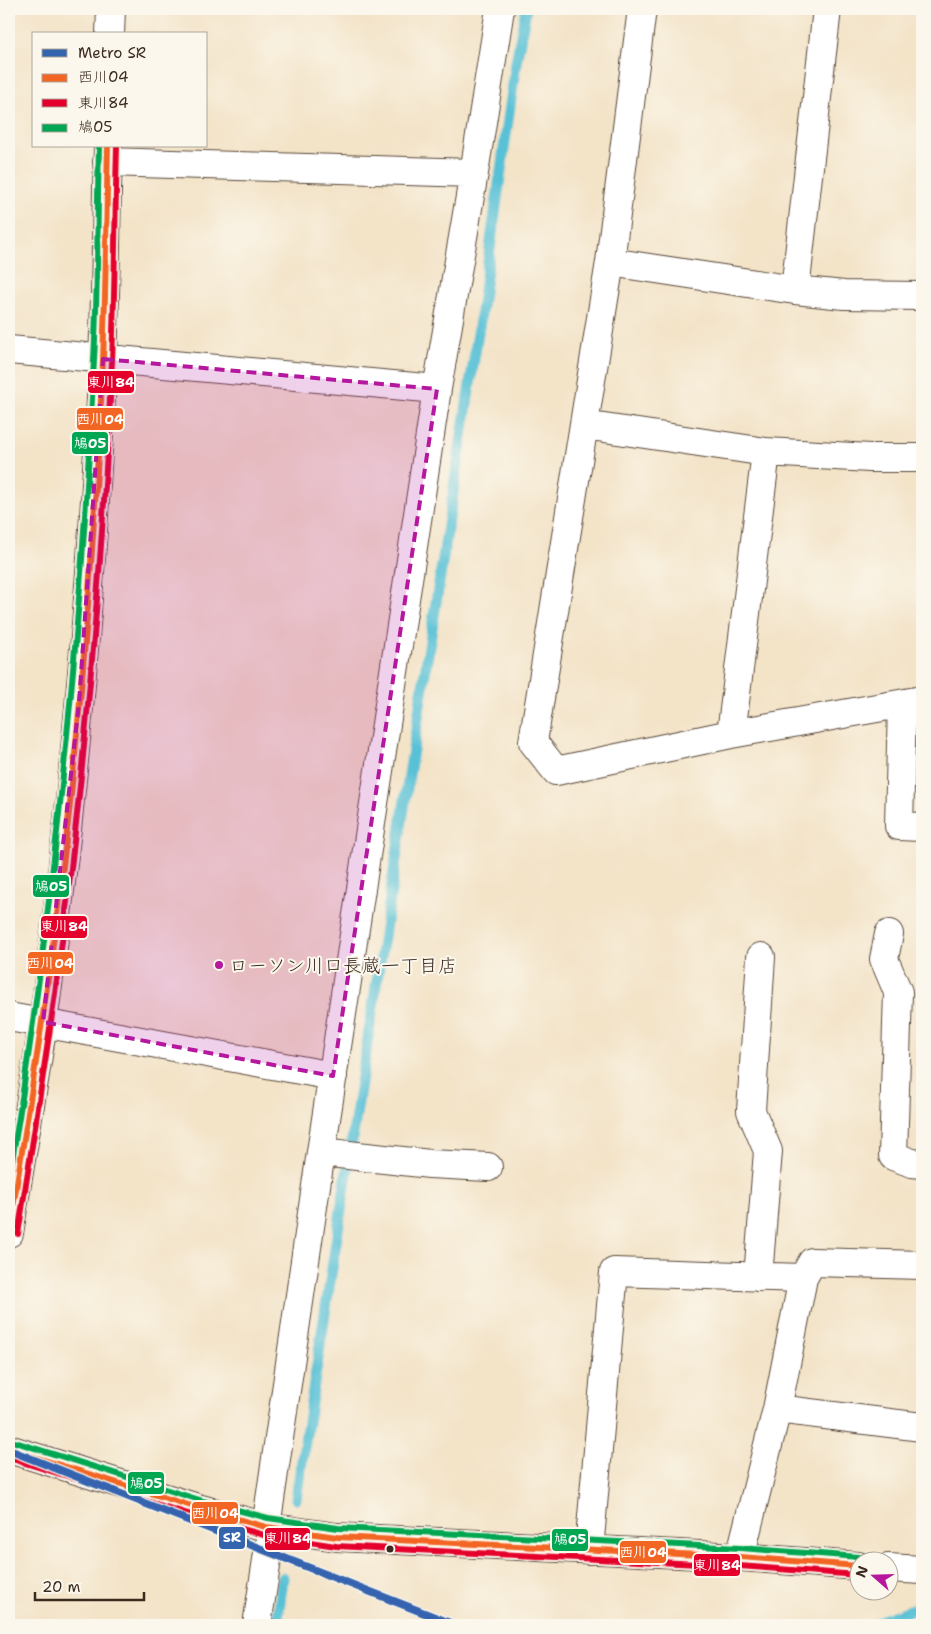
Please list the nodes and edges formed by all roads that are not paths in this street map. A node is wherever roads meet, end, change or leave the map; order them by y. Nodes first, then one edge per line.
1 (111, 9) edge
2 (500, 9) edge
3 (642, 9) edge
4 (827, 9) edge
5 (110, 32) edge
6 (108, 154) edge
7 (474, 173) junction
8 (610, 262) junction
9 (795, 290) junction
10 (922, 296) edge
11 (9, 350) edge
12 (103, 359) junction
13 (438, 389) junction
14 (584, 425) junction
15 (766, 452) junction
16 (922, 458) edge
17 (912, 702) edge
18 (730, 734) junction
19 (922, 827) edge
20 (889, 934) dead end
21 (761, 957) dead end
22 (9, 1017) edge
23 (43, 1022) junction
24 (332, 1076) junction
25 (321, 1152) junction
26 (922, 1164) edge
27 (488, 1167) dead end
28 (9, 1233) edge
29 (922, 1265) edge
30 (758, 1276) junction
31 (803, 1278) junction
32 (777, 1409) junction
33 (922, 1427) edge
34 (9, 1449) edge
35 (269, 1527) junction
36 (589, 1550) junction
37 (740, 1557) junction
38 (848, 1565) edge
39 (898, 1569) edge
40 (922, 1570) edge
41 (257, 1625) edge

1 - 5 street
2 - 7 street
3 - 8 street
4 - 9 street
6 - 7 street
6 - 12 street
7 - 13 street
8 - 9 street
8 - 14 street
9 - 10 street
11 - 12 street
12 - 13 street
12 - 23 street
13 - 24 street
14 - 15 street
14 - 18 street
15 - 16 street
15 - 18 street
17 - 18 street
17 - 19 street
20 - 26 street
21 - 30 street
22 - 23 street
23 - 24 street
23 - 28 street
24 - 25 street
25 - 27 street
25 - 35 street
29 - 31 street
30 - 31 street
30 - 36 street
31 - 32 street
32 - 33 street
32 - 37 street
34 - 35 street
35 - 36 street
35 - 41 street
36 - 37 street
37 - 38 street
39 - 40 street

